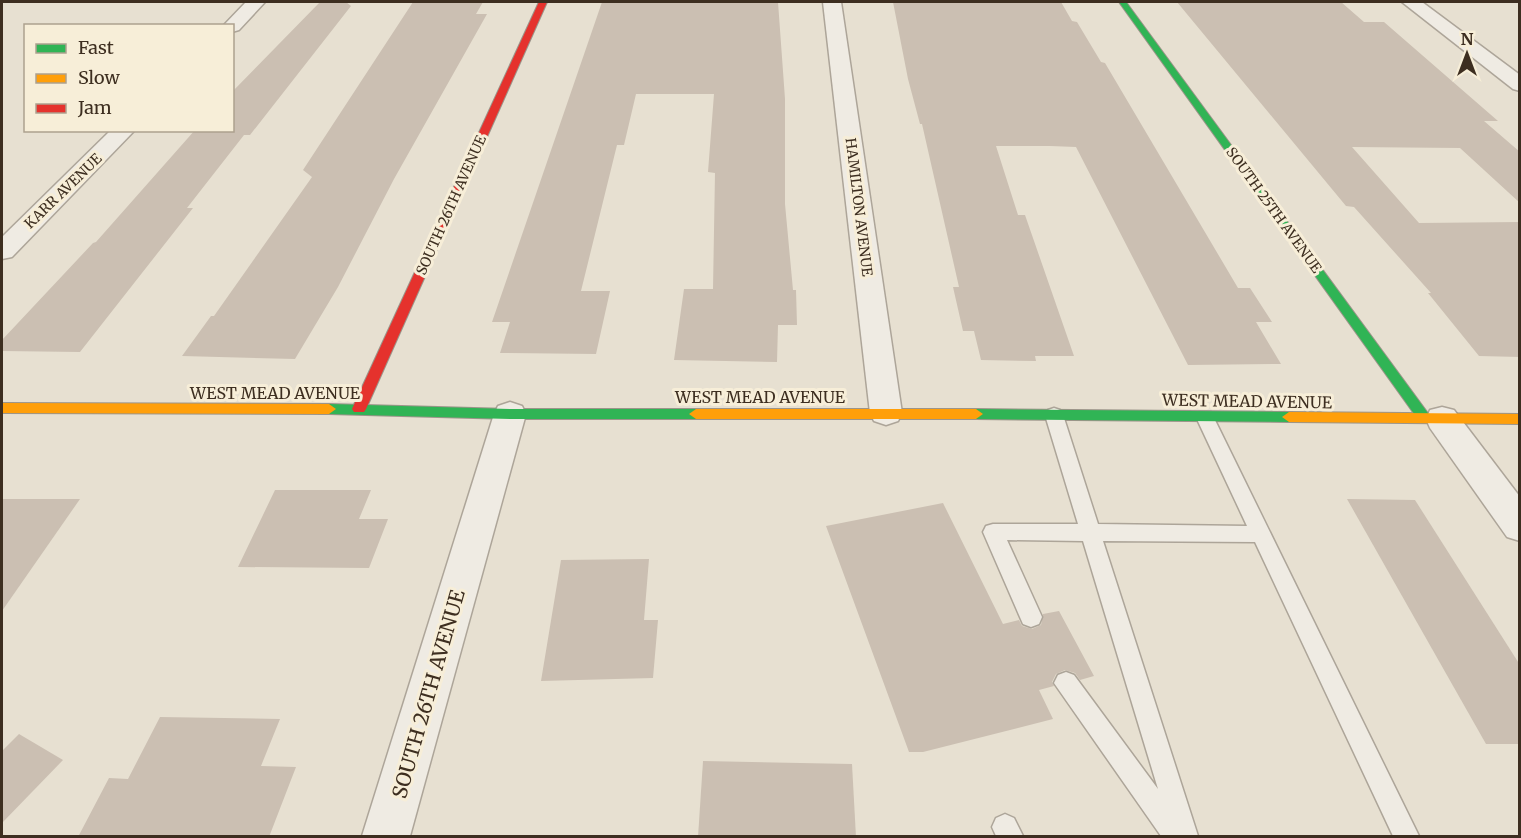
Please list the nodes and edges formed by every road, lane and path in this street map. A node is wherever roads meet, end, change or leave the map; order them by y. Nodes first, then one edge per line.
1 (256, 2) edge
2 (543, 2) edge
3 (832, 2) edge
4 (1124, 2) edge
5 (1411, 2) edge
6 (234, 24) edge
7 (1520, 84) edge
8 (122, 132) edge
9 (2, 251) edge
10 (2, 408) edge
11 (359, 410) junction
12 (886, 413) junction
13 (510, 414) junction
14 (1054, 415) junction
15 (1205, 417) junction
16 (1434, 419) junction
17 (1520, 420) edge
18 (1520, 526) edge
19 (1091, 533) junction
20 (1261, 534) junction
21 (1031, 617) dead end
22 (1066, 683) dead end
23 (386, 837) edge
24 (1176, 837) edge
25 (1185, 837) edge
26 (1406, 837) edge

1 - 6 street
2 - 11 street, SOUTH 26TH AVENUE
3 - 12 street, HAMILTON AVENUE
4 - 16 street, SOUTH 25TH AVENUE
5 - 7 street
8 - 9 street, KARR AVENUE
10 - 11 street, WEST MEAD AVENUE
11 - 13 street, WEST MEAD AVENUE
12 - 13 street, WEST MEAD AVENUE
12 - 14 street, WEST MEAD AVENUE
13 - 23 street, SOUTH 26TH AVENUE
14 - 15 street, WEST MEAD AVENUE
14 - 19 lane
15 - 16 street, WEST MEAD AVENUE
15 - 20 lane
16 - 17 street, WEST MEAD AVENUE
16 - 18 street
19 - 20 lane
19 - 21 lane
19 - 25 lane
20 - 26 lane
22 - 24 lane

